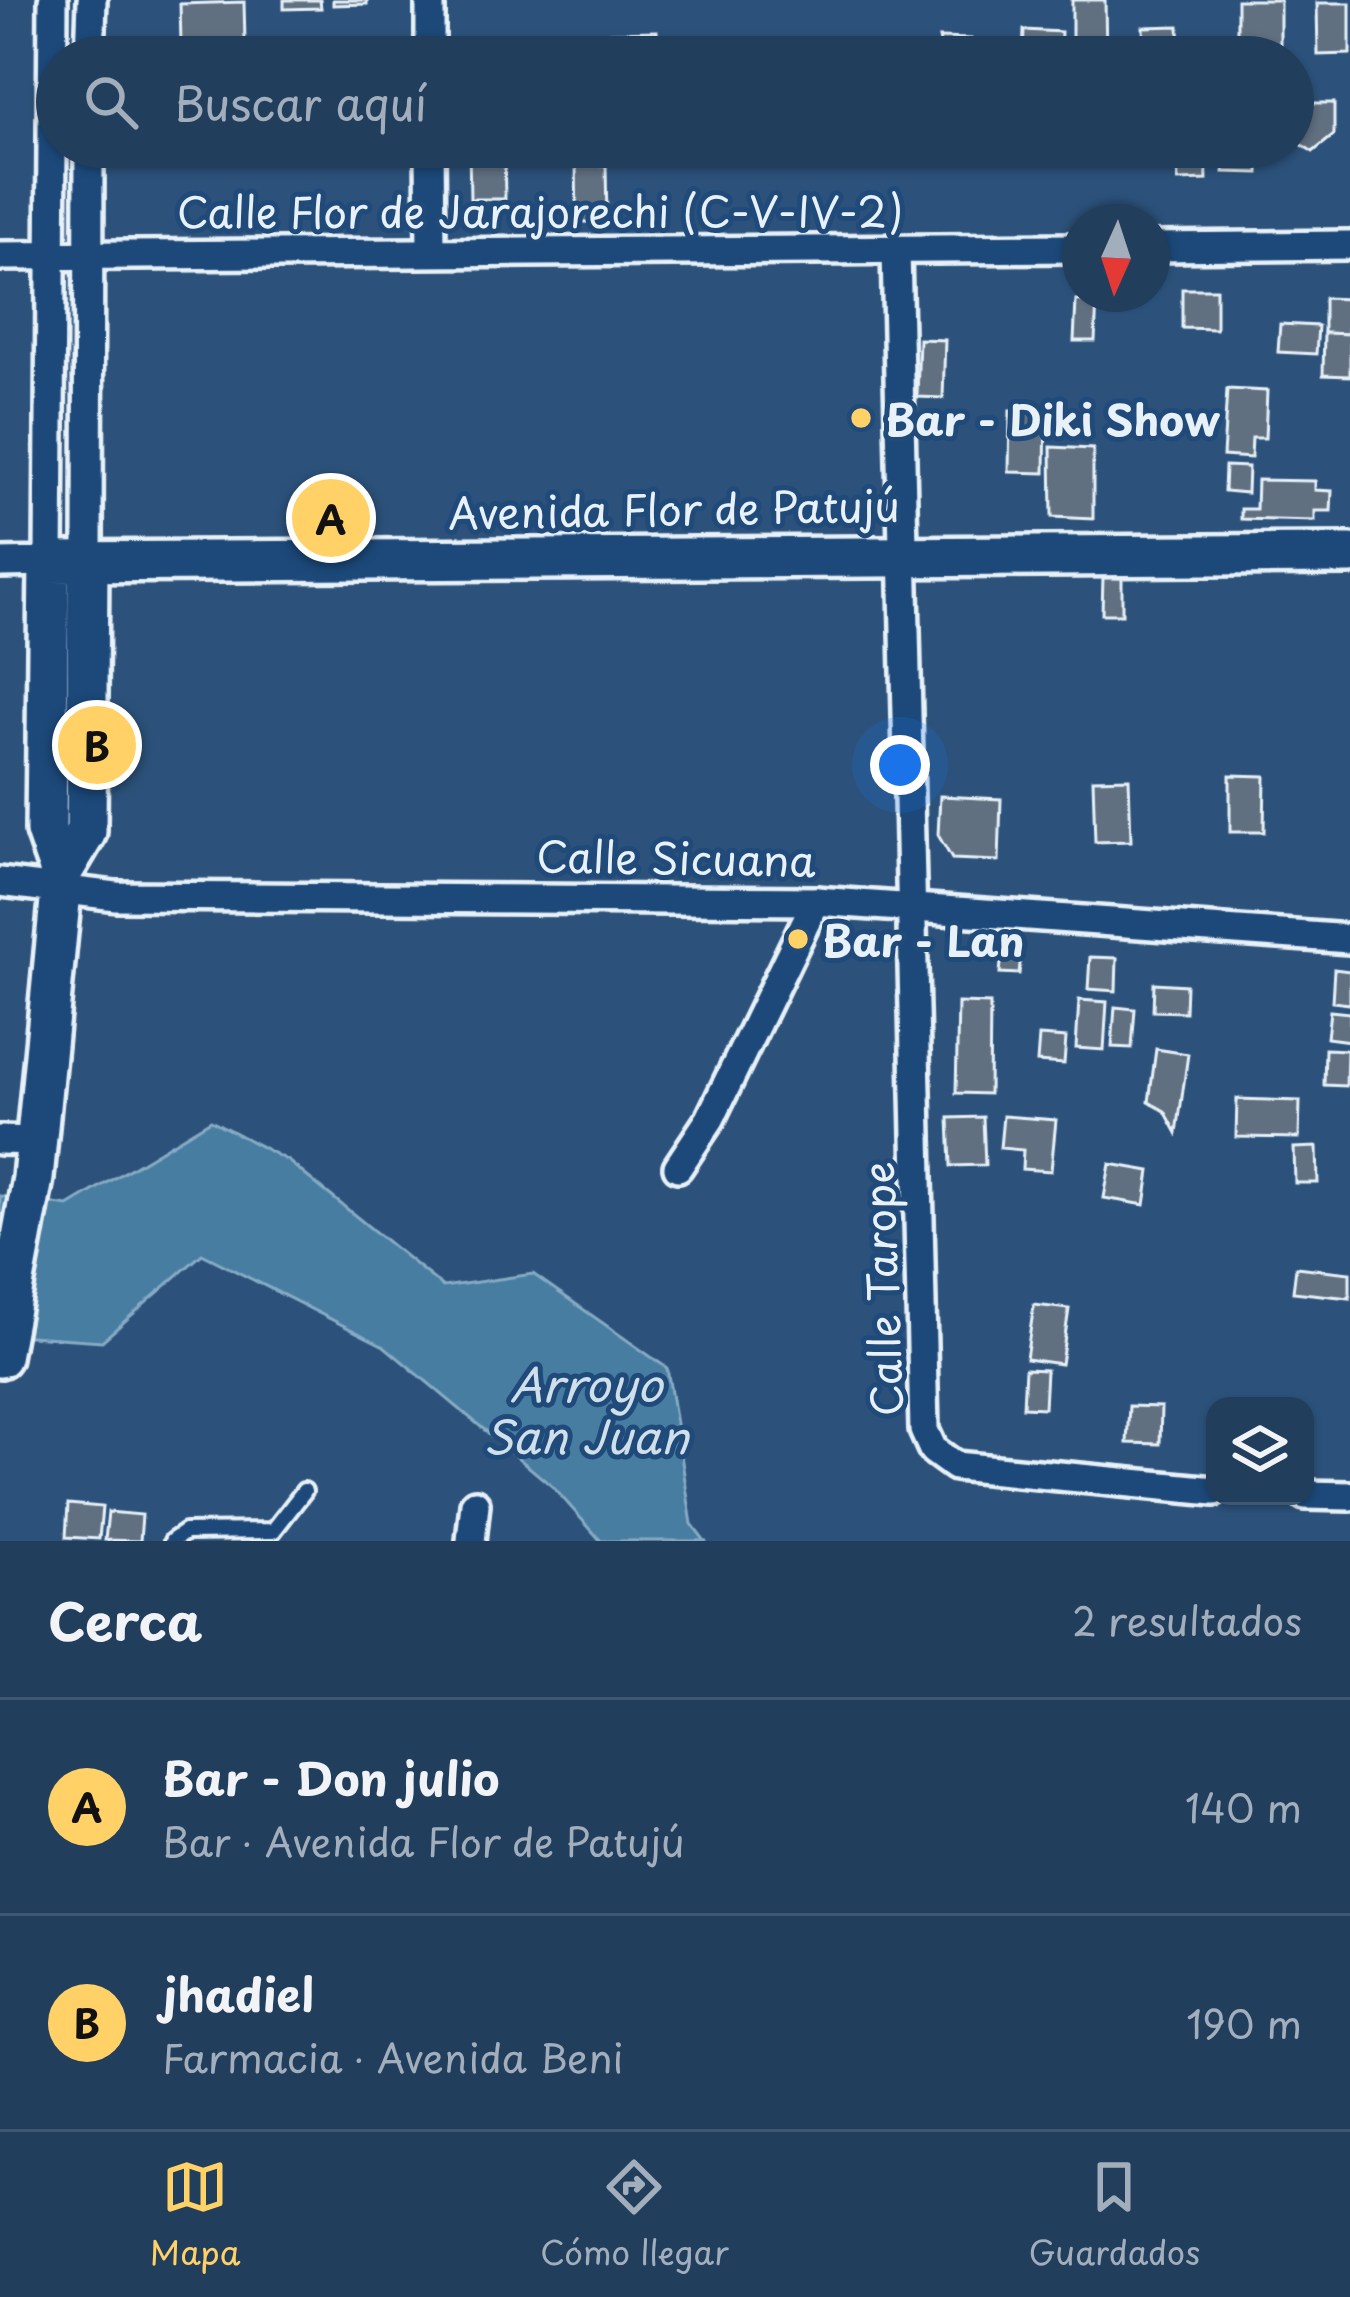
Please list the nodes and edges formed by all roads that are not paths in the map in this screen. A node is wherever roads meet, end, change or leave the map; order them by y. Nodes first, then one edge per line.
1 (52, 0) edge
2 (92, 0) edge
3 (430, 0) edge
4 (52, 36) edge
5 (91, 36) edge
6 (430, 36) edge
7 (52, 168) edge
8 (88, 168) edge
9 (430, 168) edge
10 (1350, 244) edge
11 (1062, 248) edge
12 (1170, 248) edge
13 (431, 250) junction
14 (896, 251) junction
15 (86, 253) junction
16 (0, 256) edge
17 (52, 256) junction
18 (906, 553) junction
19 (1350, 554) edge
20 (69, 562) junction
21 (0, 563) edge
22 (0, 882) edge
23 (61, 882) junction
24 (816, 901) junction
25 (914, 907) junction
26 (1350, 939) edge
27 (23, 1153) edge
28 (678, 1167) dead end
29 (0, 1357) edge
30 (304, 1491) dead end
31 (1206, 1491) edge
32 (1314, 1496) edge
33 (1350, 1496) edge
34 (475, 1504) dead end
35 (172, 1541) edge
36 (471, 1541) edge

1 - 4 street
2 - 5 street
3 - 6 street
7 - 17 street
8 - 15 street
9 - 13 street
10 - 12 street
11 - 14 street, Calle Flor de Jarajorechi (C-V-IV-2)
13 - 14 street, Calle Flor de Jarajorechi (C-V-IV-2)
13 - 15 street, Calle Flor de Jarajorechi (C-V-IV-2)
14 - 18 street
15 - 17 street, Calle Flor de Jarajorechi (C-V-IV-2)
15 - 20 street
16 - 17 street, Calle Flor de Jarajorechi (C-V-IV-2)
17 - 20 street
18 - 19 main road, Avenida Flor de Patujú
18 - 20 main road, Avenida Flor de Patujú
18 - 25 street
20 - 21 street, Avenida Flor de Patujú
20 - 23 main road
22 - 23 street, Calle Sicuana
23 - 24 street, Calle Sicuana
23 - 27 main road
24 - 25 street, Calle Sicuana
24 - 28 street
25 - 26 street, Calle Sicuana
25 - 31 street, Calle Tarope
27 - 29 main road
30 - 35 lane
32 - 33 street
34 - 36 street

